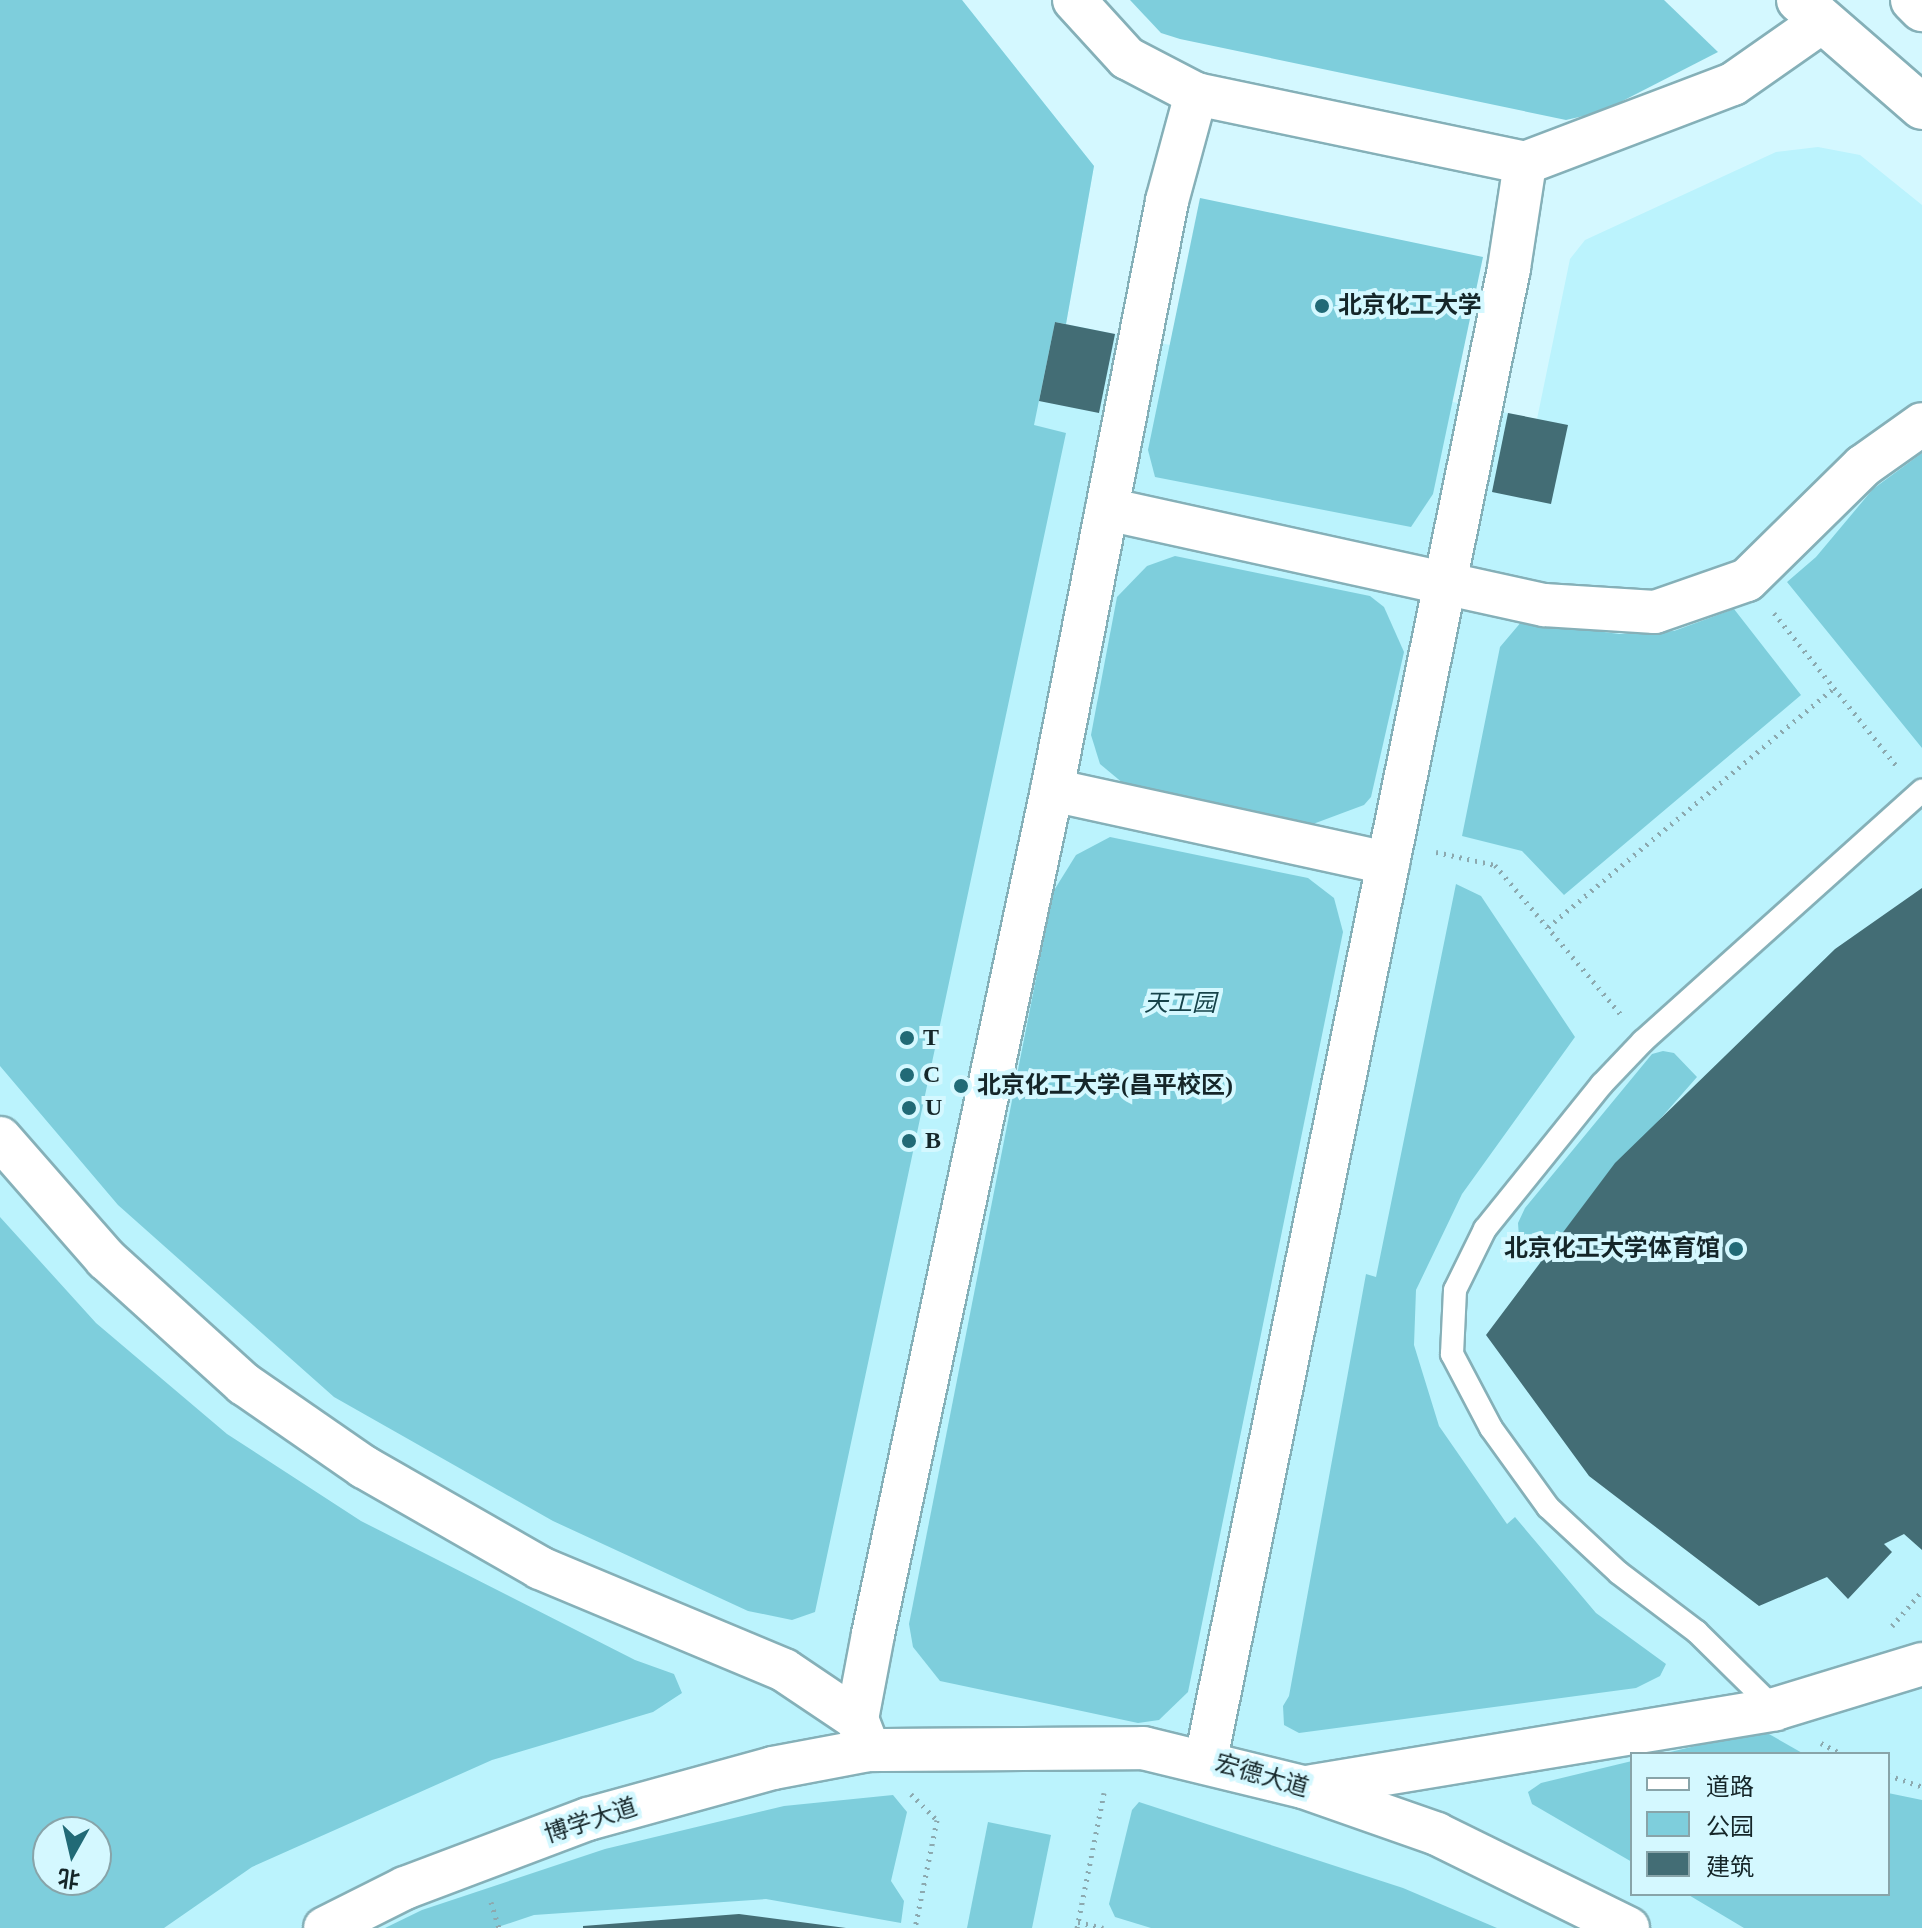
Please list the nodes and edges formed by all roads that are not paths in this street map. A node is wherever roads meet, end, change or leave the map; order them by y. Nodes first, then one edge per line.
1 (1074, 0) edge
2 (1913, 0) edge
3 (1922, 9) edge
4 (1809, 12) edge
5 (1196, 94) junction
6 (1922, 107) edge
7 (1525, 163) junction
8 (1922, 424) edge
9 (1107, 509) junction
10 (1443, 583) junction
11 (1052, 790) junction
12 (1920, 792) edge
13 (1390, 852) junction
14 (0, 1138) edge
15 (1922, 1664) edge
16 (1775, 1709) junction
17 (863, 1734) junction
18 (1206, 1759) junction
19 (1303, 1787) junction
20 (325, 1928) edge
21 (1628, 1928) edge

1 - 5 street
2 - 3 main road
4 - 6 main road
4 - 7 street
5 - 7 street
5 - 9 street
7 - 10 street
8 - 10 street
9 - 10 street
9 - 11 street
10 - 13 street
11 - 13 street
11 - 17 street
12 - 16 lane
13 - 18 street
14 - 17 street
15 - 16 street
16 - 19 street
17 - 18 street, 宏德大道
17 - 20 street, 博学大道
18 - 19 street, 宏德大道
19 - 21 street, 宏德大道

